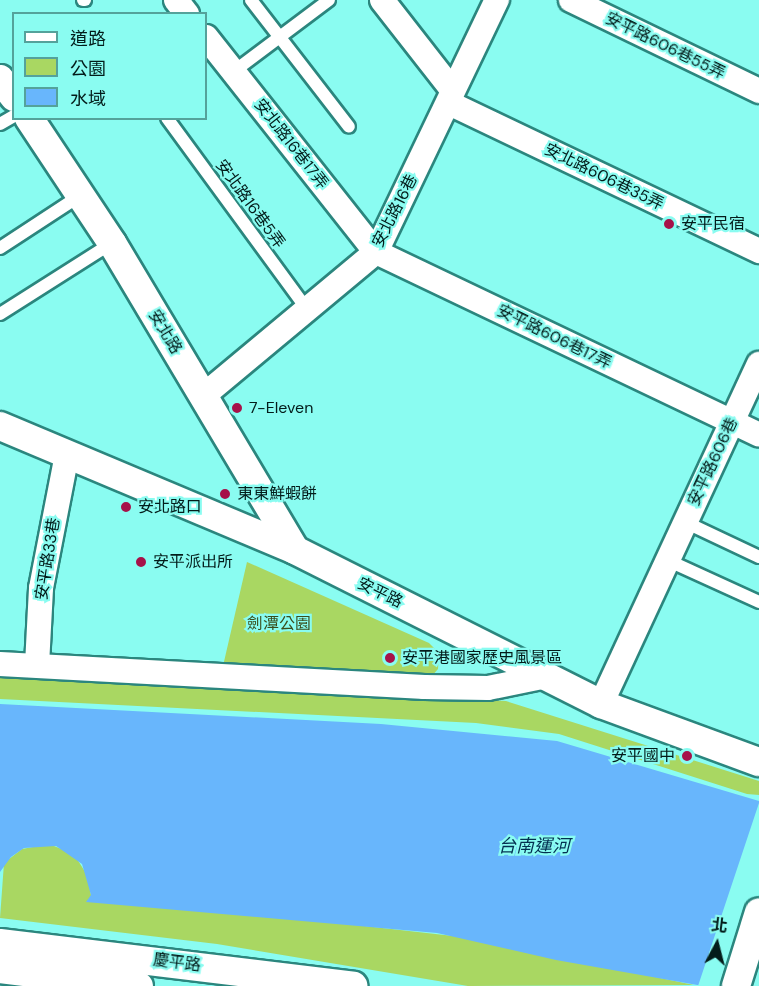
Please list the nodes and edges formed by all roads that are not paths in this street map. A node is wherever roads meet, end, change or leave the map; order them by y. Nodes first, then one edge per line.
1 (176, 0) edge
2 (251, 0) edge
3 (329, 0) edge
4 (382, 0) edge
5 (497, 0) edge
6 (571, 0) edge
7 (185, 12) edge
8 (280, 37) junction
9 (207, 38) edge
10 (233, 72) junction
11 (0, 79) edge
12 (759, 91) edge
13 (12, 94) edge
14 (451, 97) junction
15 (29, 120) edge
16 (168, 120) edge
17 (349, 127) dead end
18 (81, 195) junction
19 (112, 243) junction
20 (0, 248) edge
21 (759, 251) edge
22 (376, 252) junction
23 (307, 309) junction
24 (0, 314) edge
25 (759, 364) edge
26 (202, 396) junction
27 (732, 422) junction
28 (0, 426) edge
29 (759, 435) edge
30 (67, 454) junction
31 (685, 522) junction
32 (295, 550) junction
33 (759, 557) edge
34 (667, 560) junction
35 (759, 602) edge
36 (0, 664) edge
37 (37, 665) junction
38 (547, 676) junction
39 (601, 704) junction
40 (759, 762) edge
41 (759, 912) edge
42 (0, 943) edge
43 (40, 946) junction
44 (16, 975) edge
45 (53, 981) edge
46 (139, 986) edge
47 (353, 986) edge
48 (736, 986) edge

1 - 7 street
2 - 8 lane
3 - 8 lane
4 - 14 street
5 - 14 street, 安北路16巷
6 - 12 street, 安平路606巷55弄
8 - 10 lane
8 - 17 lane
9 - 10 street, 安北路16巷17弄
10 - 22 street, 安北路16巷17弄
11 - 13 street
14 - 21 street, 安北路606巷35弄
14 - 22 street, 安北路16巷
15 - 18 street, 安北路
16 - 23 lane, 安北路16巷5弄
18 - 19 street, 安北路
18 - 20 lane
19 - 24 lane
19 - 26 street, 安北路
22 - 23 street, 安北路16巷
22 - 27 street, 安平路606巷17弄
23 - 26 street, 安北路16巷
25 - 27 street, 安平路606巷
26 - 32 street, 安北路
27 - 29 street, 安平路606巷17弄
27 - 31 street, 安平路606巷
28 - 30 street, 安平路
30 - 32 street, 安平路
30 - 37 street, 安平路33巷
31 - 33 lane
31 - 34 street, 安平路606巷
32 - 38 street, 安平路
34 - 35 lane
34 - 39 street, 安平路606巷
36 - 37 street
37 - 38 street
38 - 39 street, 安平路
39 - 40 street, 安平路
41 - 48 street
42 - 43 street, 慶平路
43 - 44 street
43 - 45 street
43 - 47 street, 慶平路
44 - 45 street, 慶平路
45 - 46 street, 慶平路

